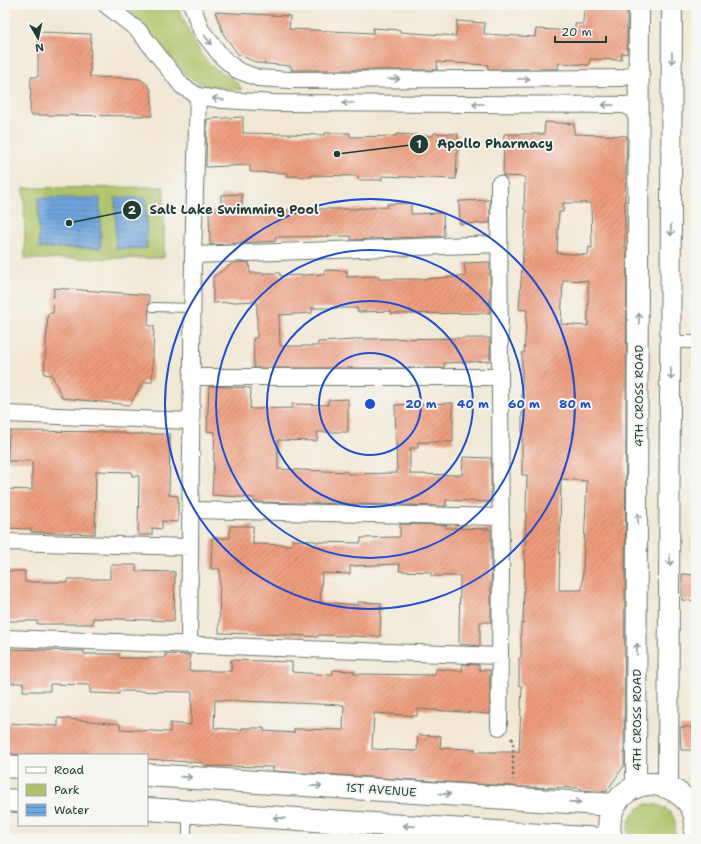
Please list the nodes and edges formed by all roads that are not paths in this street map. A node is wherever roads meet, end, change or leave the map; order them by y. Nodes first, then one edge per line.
1 (106, 5) edge
2 (192, 5) edge
3 (639, 5) edge
4 (672, 5) edge
5 (639, 68) junction
6 (258, 78) junction
7 (431, 79) junction
8 (198, 96) junction
9 (250, 102) junction
10 (431, 103) junction
11 (639, 121) junction
12 (640, 172) junction
13 (672, 172) junction
14 (499, 184) dead end
15 (639, 193) junction
16 (672, 195) junction
17 (499, 244) junction
18 (192, 254) junction
19 (153, 307) dead end
20 (193, 308) junction
21 (671, 342) junction
22 (696, 342) edge
23 (500, 377) junction
24 (191, 378) junction
25 (5, 414) edge
26 (191, 421) junction
27 (190, 510) junction
28 (501, 517) junction
29 (5, 542) edge
30 (190, 547) junction
31 (638, 588) junction
32 (670, 589) junction
33 (637, 609) junction
34 (670, 612) junction
35 (5, 638) edge
36 (189, 645) junction
37 (499, 656) junction
38 (499, 726) road end
39 (5, 766) edge
40 (18, 767) edge
41 (148, 775) edge
42 (636, 786) junction
43 (668, 786) junction
44 (5, 800) edge
45 (18, 801) edge
46 (615, 805) junction
47 (148, 809) edge
48 (187, 812) junction
49 (695, 812) edge
50 (333, 830) edge
51 (459, 834) edge
52 (186, 839) edge
53 (601, 839) edge
54 (611, 839) edge
55 (694, 839) edge

1 - 8 street
2 -> 6 street
3 - 5 street, 4TH CROSS ROAD
4 -> 13 street
7 -> 5 street
5 - 11 street, 4TH CROSS ROAD
6 -> 7 street
6 - 9 street
7 - 10 street
9 -> 8 street
8 - 18 street
10 -> 9 street
11 -> 10 street
11 - 12 street, 4TH CROSS ROAD
12 - 13 street
12 - 15 street, 4TH CROSS ROAD
13 - 16 street
14 - 17 street
15 - 16 street
31 -> 15 street, 4TH CROSS ROAD
16 -> 21 street
17 - 18 street
17 - 23 street
18 - 20 street
19 - 20 lane
20 - 24 street
21 - 22 street
21 -> 32 street
23 - 24 street
23 - 28 street
24 - 26 street
25 - 26 street
26 - 27 street
27 - 28 street
27 - 30 street
28 - 37 street
29 - 30 street
30 - 36 street
31 - 32 street
31 - 33 street, 4TH CROSS ROAD
32 - 34 street
33 - 34 street
42 -> 33 street, 4TH CROSS ROAD
34 - 43 street
35 - 36 street
36 - 37 street
37 - 38 street
39 - 40 main road
41 -> 46 main road, 1ST AVENUE
42 - 43 main road
42 - 46 main road
43 - 49 main road
44 - 45 main road
46 - 54 main road
47 - 48 main road
50 -> 48 main road
48 - 52 lane
49 - 55 main road
51 -> 50 main road
51 - 53 main road

